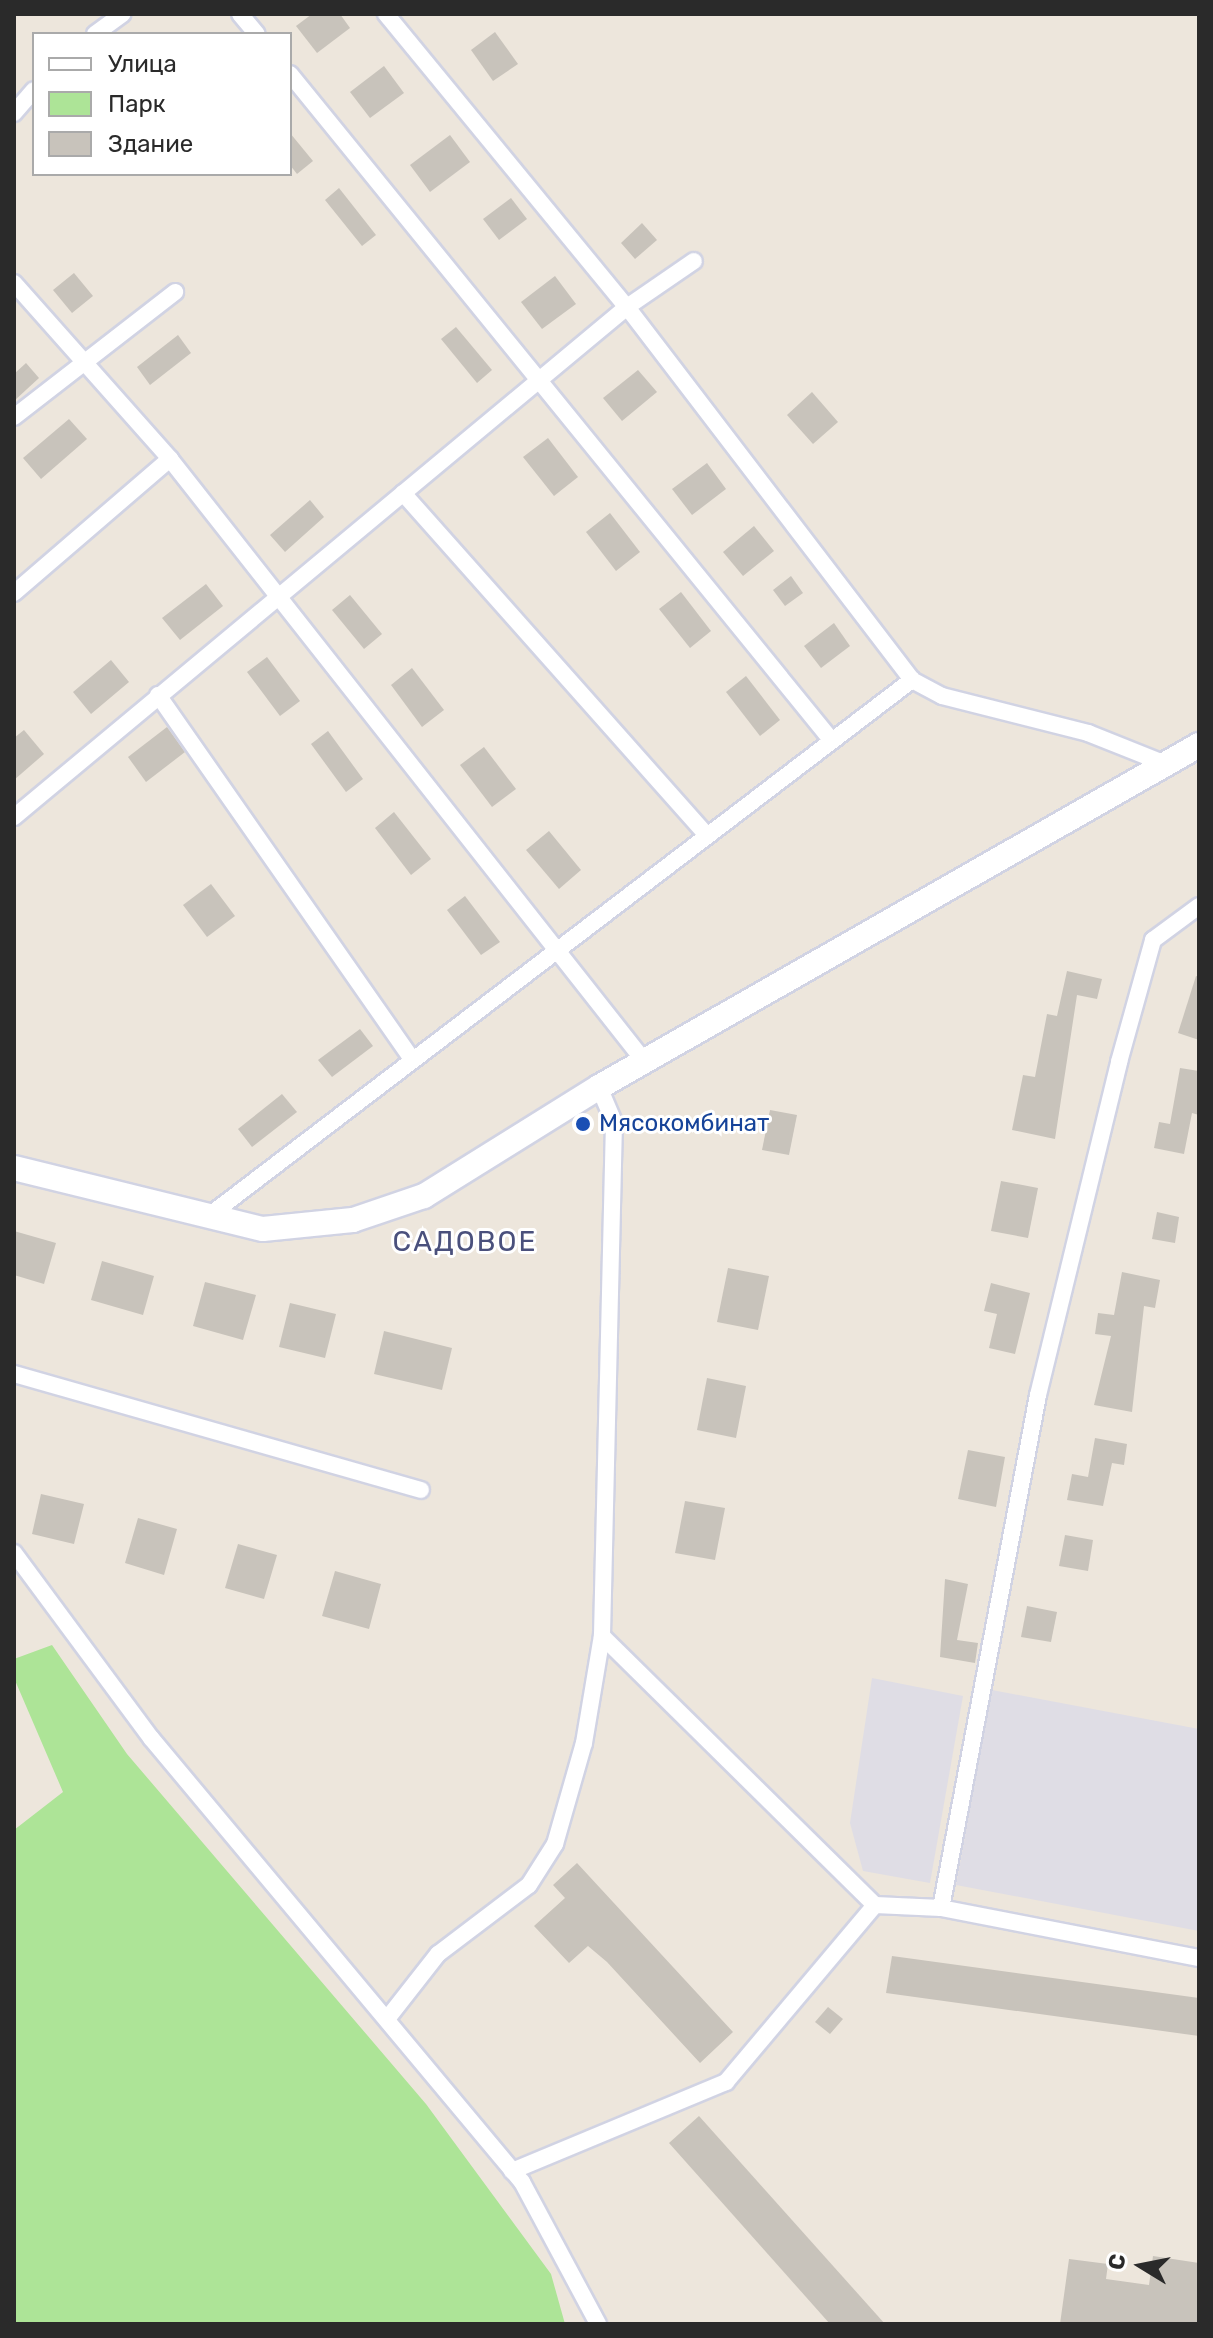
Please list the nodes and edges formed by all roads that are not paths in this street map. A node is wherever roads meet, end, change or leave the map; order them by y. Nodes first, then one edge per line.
1 (123, 14) edge
2 (240, 14) edge
3 (386, 14) edge
4 (98, 32) edge
5 (255, 32) edge
6 (292, 76) edge
7 (32, 92) edge
8 (14, 113) edge
9 (694, 261) dead end
10 (14, 283) edge
11 (175, 292) dead end
12 (627, 307) junction
13 (85, 358) junction
14 (541, 377) junction
15 (14, 417) edge
16 (170, 459) junction
17 (403, 493) junction
18 (14, 593) edge
19 (280, 597) junction
20 (912, 680) junction
21 (158, 695) junction
22 (832, 741) junction
23 (1199, 745) edge
24 (1166, 764) junction
25 (14, 817) edge
26 (707, 836) junction
27 (1199, 906) edge
28 (558, 949) junction
29 (413, 1060) junction
30 (644, 1061) junction
31 (599, 1087) junction
32 (14, 1168) edge
33 (204, 1219) junction
34 (14, 1374) edge
35 (421, 1490) dead end
36 (14, 1553) edge
37 (602, 1636) junction
38 (875, 1905) junction
39 (941, 1908) junction
40 (1199, 1958) edge
41 (387, 2019) junction
42 (512, 2171) junction
43 (598, 2324) edge

1 - 4 street
2 - 5 street
3 - 12 street
6 - 14 street
7 - 8 street
9 - 12 street
10 - 13 street
11 - 13 street
12 - 14 street
12 - 20 street
13 - 15 street
13 - 16 street
14 - 17 street
14 - 22 street
16 - 18 street
16 - 19 street
17 - 19 street
17 - 26 street
19 - 21 street
19 - 28 street
20 - 22 street
20 - 24 street
21 - 25 street
21 - 29 street
22 - 26 street
23 - 24 street
24 - 30 street
26 - 28 street
27 - 39 street
28 - 29 street
28 - 30 street
29 - 33 street
30 - 31 street
31 - 33 street
31 - 37 street
32 - 33 street
34 - 35 street
36 - 41 street
37 - 38 street
37 - 41 street
38 - 39 street
38 - 42 street
39 - 40 street
41 - 42 street
42 - 43 street

